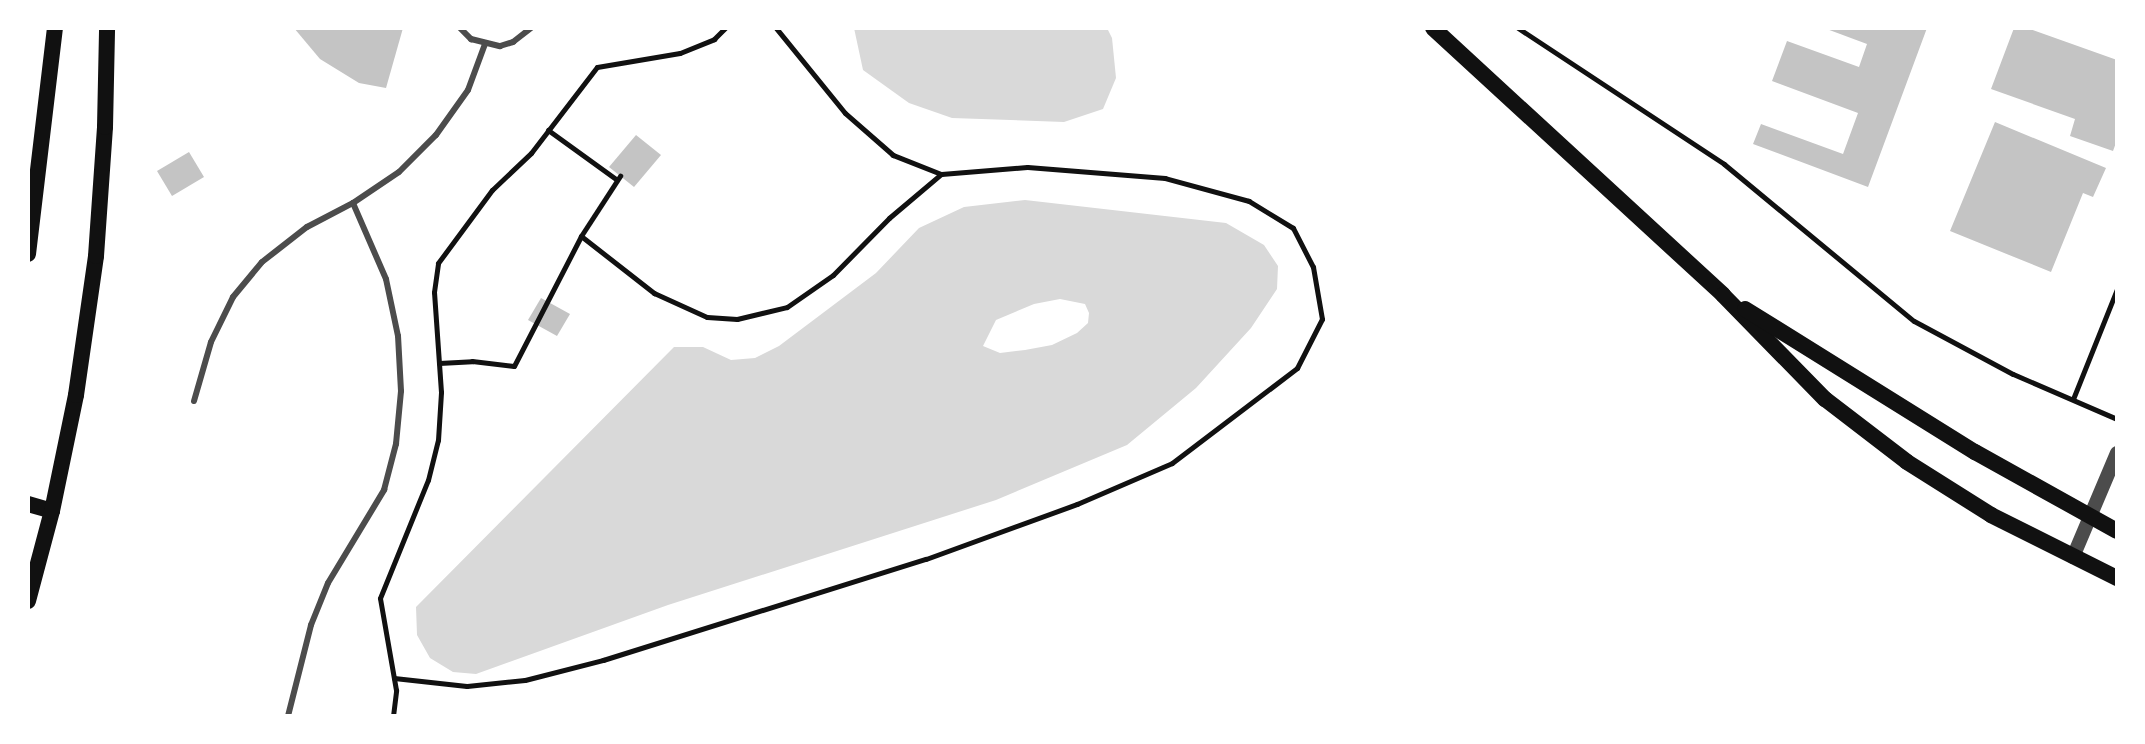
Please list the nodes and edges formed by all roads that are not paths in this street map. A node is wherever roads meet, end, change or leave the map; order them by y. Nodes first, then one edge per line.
1 (55, 28) edge
2 (107, 28) edge
3 (460, 28) edge
4 (531, 28) edge
5 (1433, 28) edge
6 (485, 44) junction
7 (353, 203) junction
8 (28, 254) edge
9 (1723, 295) junction
10 (194, 401) dead end
11 (2117, 453) edge
12 (28, 504) edge
13 (52, 511) junction
14 (2091, 519) junction
15 (2117, 531) edge
16 (2073, 557) junction
17 (2117, 578) edge
18 (28, 601) edge
19 (288, 716) edge

1 - 8 main road
2 - 13 main road
3 - 6 lane
4 - 6 lane
5 - 9 main road
6 - 7 lane
7 - 10 lane
7 - 19 lane
9 - 14 main road
9 - 16 main road
11 - 14 street
12 - 13 main road
13 - 18 main road
14 - 15 main road
14 - 16 street
16 - 17 main road

